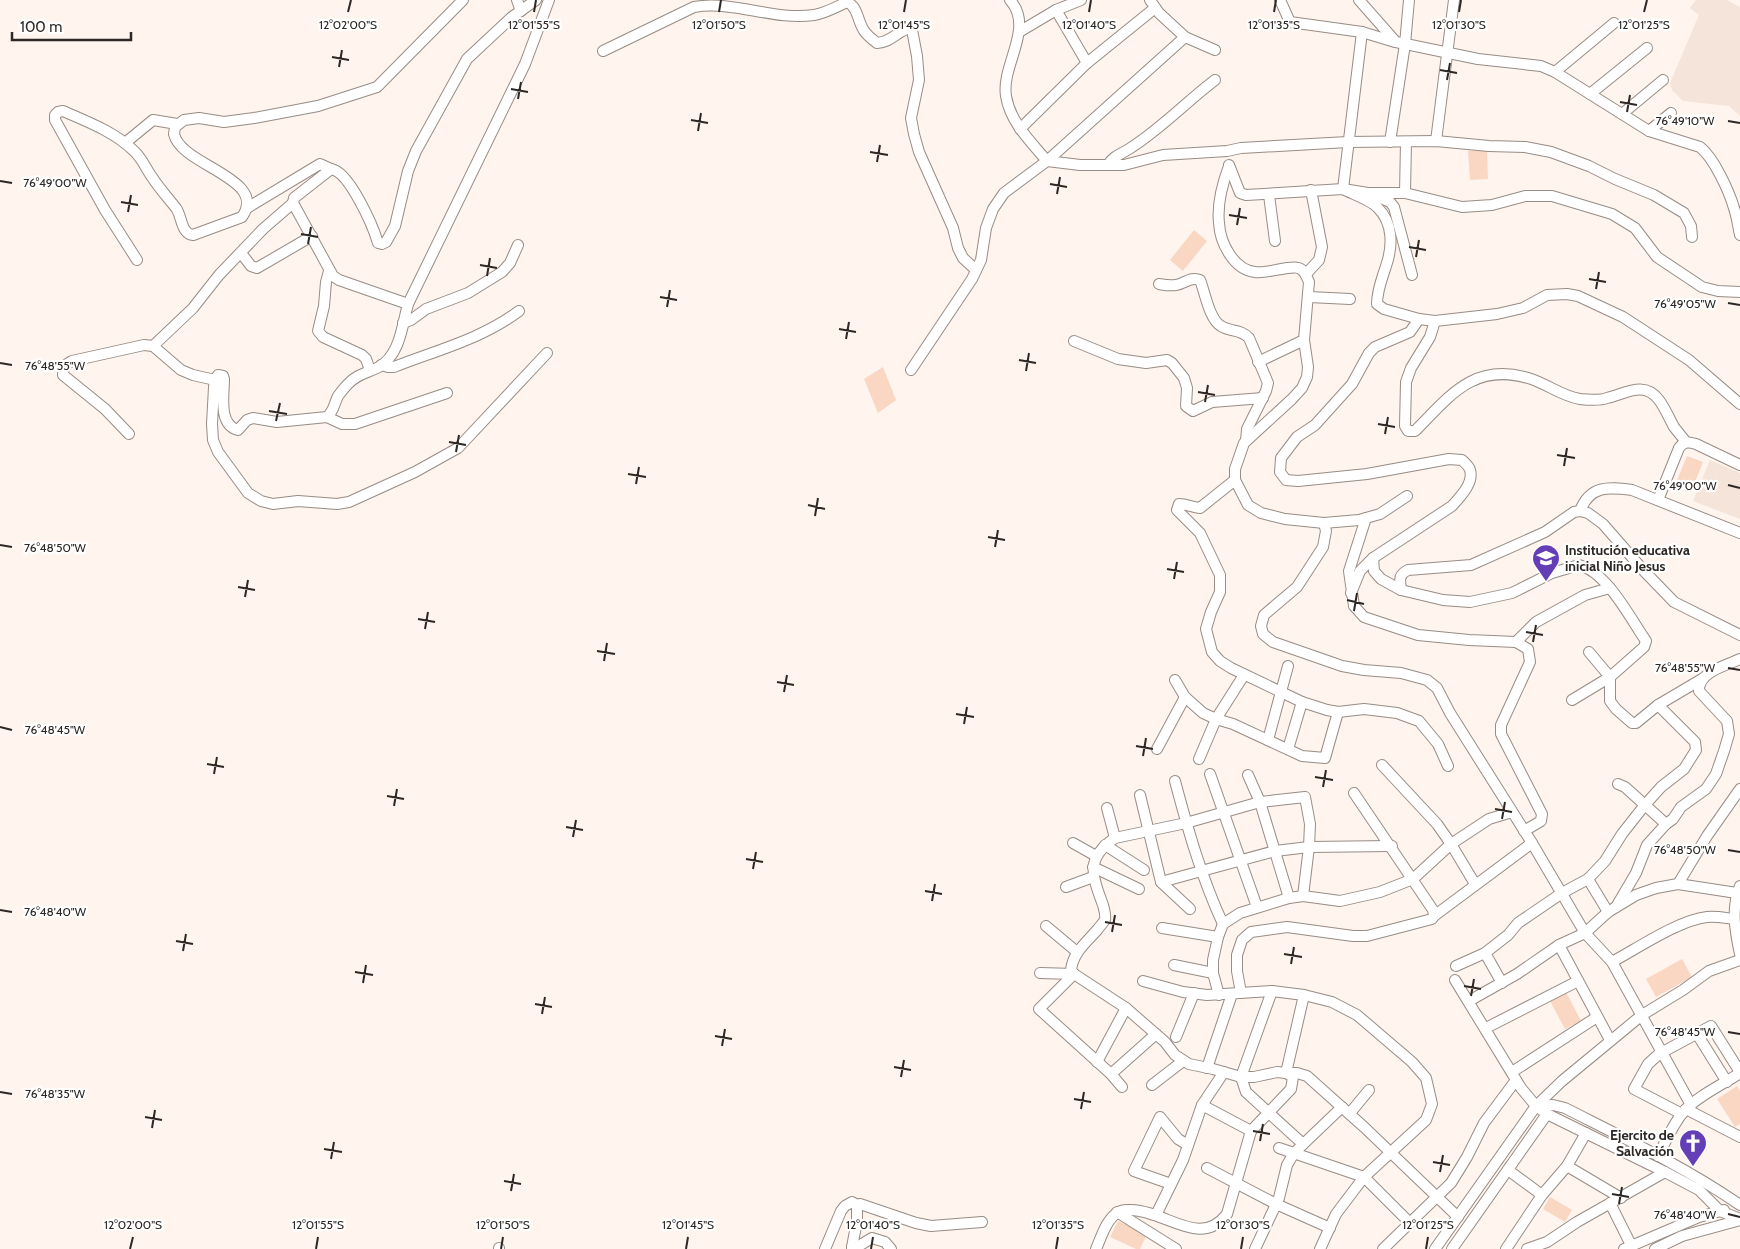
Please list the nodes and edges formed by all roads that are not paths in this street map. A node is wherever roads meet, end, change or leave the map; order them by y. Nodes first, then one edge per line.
1 (463, 0) edge
2 (517, 0) edge
3 (536, 0) edge
4 (548, 0) edge
5 (1010, 0) edge
6 (1082, 0) edge
7 (1280, 0) edge
8 (1409, 0) edge
9 (1454, 0) edge
10 (1363, 2) edge
11 (1153, 4) edge
12 (1061, 5) edge
13 (521, 11) junction
14 (1614, 23) dead end
15 (1019, 32) junction
16 (1362, 32) junction
17 (1184, 36) junction
18 (1400, 43) junction
19 (1647, 48) dead end
20 (1214, 50) dead end
21 (603, 51) dead end
22 (1446, 53) junction
23 (1087, 63) junction
24 (1555, 72) junction
25 (1215, 80) dead end
26 (1663, 80) dead end
27 (1590, 94) junction
28 (1671, 113) dead end
29 (1622, 114) junction
30 (178, 124) junction
31 (1020, 129) junction
32 (1649, 131) junction
33 (1436, 141) junction
34 (1348, 142) junction
35 (1390, 142) junction
36 (1406, 142) junction
37 (125, 143) junction
38 (1227, 152) junction
39 (1047, 161) junction
40 (1108, 165) junction
41 (1229, 166) junction
42 (330, 169) junction
43 (1343, 189) junction
44 (1311, 190) junction
45 (1368, 193) junction
46 (1405, 193) junction
47 (1269, 194) junction
48 (293, 203) junction
49 (247, 208) junction
50 (1740, 235) edge
51 (312, 236) junction
52 (1692, 237) dead end
53 (1274, 240) dead end
54 (518, 245) dead end
55 (241, 253) junction
56 (137, 260) dead end
57 (976, 270) junction
58 (330, 271) junction
59 (1306, 274) junction
60 (1412, 275) dead end
61 (1159, 284) dead end
62 (1740, 292) edge
63 (1308, 297) junction
64 (1350, 299) dead end
65 (408, 304) junction
66 (519, 311) dead end
67 (1419, 319) junction
68 (1435, 321) junction
69 (403, 323) junction
70 (1304, 340) junction
71 (1074, 341) dead end
72 (153, 346) junction
73 (547, 353) dead end
74 (1258, 362) junction
75 (381, 365) junction
76 (370, 370) junction
77 (911, 370) dead end
78 (215, 380) junction
79 (447, 393) dead end
80 (1263, 398) junction
81 (1740, 404) edge
82 (327, 417) junction
83 (129, 434) dead end
84 (1246, 441) junction
85 (1686, 442) junction
86 (1740, 465) edge
87 (1234, 480) junction
88 (1407, 496) dead end
89 (1658, 500) junction
90 (1580, 511) junction
91 (1366, 518) junction
92 (1324, 523) junction
93 (1740, 533) edge
94 (1373, 558) junction
95 (1610, 588) junction
96 (1401, 590) junction
97 (1351, 593) junction
98 (1740, 635) edge
99 (1516, 642) junction
100 (1589, 652) dead end
101 (1739, 660) edge
102 (1288, 666) dead end
103 (1244, 675) junction
104 (1610, 677) junction
105 (1702, 679) junction
106 (1175, 680) dead end
107 (1281, 692) junction
108 (1185, 697) junction
109 (1572, 700) dead end
110 (1302, 702) junction
111 (1658, 705) junction
112 (1338, 712) junction
113 (1216, 719) junction
114 (1268, 740) junction
115 (1157, 749) dead end
116 (1288, 749) junction
117 (1199, 759) dead end
118 (1382, 765) dead end
119 (1448, 766) dead end
120 (1210, 774) dead end
121 (1248, 775) dead end
122 (1175, 781) dead end
123 (1618, 784) dead end
124 (1740, 789) edge
125 (1354, 793) dead end
126 (1140, 795) dead end
127 (1260, 802) junction
128 (1644, 806) junction
129 (1107, 808) dead end
130 (1224, 812) junction
131 (1512, 812) junction
132 (1186, 823) junction
133 (1666, 824) junction
134 (1524, 831) junction
135 (1148, 832) junction
136 (1115, 838) junction
137 (1073, 843) dead end
138 (1532, 843) junction
139 (1451, 844) junction
140 (1105, 845) junction
141 (1392, 846) junction
142 (1309, 847) junction
143 (1275, 850) junction
144 (1096, 856) junction
145 (1241, 861) junction
146 (1144, 870) dead end
147 (1203, 871) junction
148 (1093, 872) junction
149 (1588, 879) junction
150 (1413, 880) junction
151 (1161, 882) junction
152 (1475, 884) junction
153 (1678, 884) junction
154 (1066, 887) dead end
155 (1139, 889) dead end
156 (1739, 890) edge
157 (1562, 893) junction
158 (1303, 896) junction
159 (1289, 898) junction
160 (1257, 907) junction
161 (1190, 909) dead end
162 (1612, 910) junction
163 (1434, 916) junction
164 (1734, 919) junction
165 (1223, 924) junction
166 (1046, 926) dead end
167 (1162, 928) dead end
168 (1585, 933) junction
169 (1218, 937) junction
170 (1559, 945) junction
171 (1077, 952) junction
172 (1485, 953) junction
173 (1740, 954) edge
174 (1740, 960) edge
175 (1612, 962) junction
176 (1174, 965) dead end
177 (1456, 966) dead end
178 (1040, 973) dead end
179 (1213, 973) junction
180 (1074, 974) junction
181 (1455, 980) dead end
182 (1143, 981) dead end
183 (1578, 981) junction
184 (1502, 983) junction
185 (1272, 991) junction
186 (1194, 993) junction
187 (1237, 993) junction
188 (1219, 995) junction
189 (1304, 995) junction
190 (1469, 1001) junction
191 (1126, 1008) junction
192 (1642, 1015) junction
193 (1597, 1017) junction
194 (1486, 1028) junction
195 (1156, 1034) junction
196 (1697, 1034) junction
197 (1176, 1037) dead end
198 (1610, 1040) junction
199 (1662, 1052) junction
200 (1183, 1061) junction
201 (1097, 1062) junction
202 (1207, 1068) junction
203 (1224, 1072) junction
204 (1286, 1073) junction
205 (1740, 1073) edge
206 (1111, 1074) junction
207 (1514, 1076) junction
208 (1241, 1077) junction
209 (1727, 1082) junction
210 (1152, 1085) dead end
211 (1122, 1087) dead end
212 (1369, 1090) dead end
213 (1202, 1105) junction
214 (1536, 1106) junction
215 (1346, 1110) junction
216 (1686, 1110) junction
217 (1268, 1113) junction
218 (1547, 1114) junction
219 (1251, 1131) junction
220 (1586, 1133) junction
221 (1740, 1137) edge
222 (1303, 1144) junction
223 (1188, 1145) junction
224 (1279, 1148) dead end
225 (1391, 1152) junction
226 (1294, 1153) junction
227 (1658, 1156) junction
228 (1567, 1166) junction
229 (1207, 1168) dead end
230 (1508, 1170) junction
231 (1665, 1172) junction
232 (1364, 1177) junction
233 (1235, 1182) junction
234 (1171, 1184) junction
235 (1542, 1195) junction
236 (1436, 1196) junction
237 (1620, 1198) junction
238 (1610, 1203) junction
239 (1276, 1204) junction
240 (857, 1205) junction
241 (1740, 1207) edge
242 (1720, 1211) junction
243 (1117, 1212) junction
244 (1156, 1215) junction
245 (1458, 1217) junction
246 (1740, 1219) edge
247 (982, 1222) dead end
248 (1410, 1223) junction
249 (1330, 1228) junction
250 (1548, 1246) edge
251 (1627, 1247) edge
252 (852, 1248) edge
253 (825, 1249) edge
254 (891, 1249) edge
255 (1096, 1249) edge
256 (1176, 1249) edge
257 (1255, 1249) edge
258 (1320, 1249) edge
259 (1383, 1249) edge
260 (1435, 1249) edge
261 (1452, 1249) edge
262 (1506, 1249) edge
263 (1527, 1249) edge
264 (1655, 1249) edge

1 - 30 street
2 - 13 street
3 - 13 street
4 - 65 street
5 - 15 street
6 - 12 street
7 - 16 street
8 - 18 street
9 - 22 street
10 - 18 street
11 - 17 street
11 - 23 street
12 - 15 street
12 - 23 street
13 - 42 street
14 - 24 street
15 - 31 street
16 - 18 street
16 - 34 street
17 - 20 street
17 - 39 street
18 - 22 street
18 - 35 street
19 - 27 street
21 - 57 street
22 - 24 street
22 - 33 street
23 - 31 street
24 - 27 street
25 - 40 street
26 - 29 street
27 - 29 street
28 - 32 street
29 - 32 street
30 - 37 street
30 - 49 street
31 - 39 street
32 - 50 street
33 - 36 street
33 - 52 street
34 - 35 street
34 - 38 street
34 - 43 street
35 - 36 street
36 - 46 street
37 - 49 street
37 - 56 street
38 - 40 street
38 - 41 street
39 - 40 street
39 - 57 street
41 - 47 street
41 - 59 street
42 - 48 street
42 - 49 street
43 - 44 street
43 - 45 street
43 - 67 street
44 - 47 street
44 - 59 street
45 - 46 street
45 - 60 street
46 - 62 street
47 - 53 street
48 - 51 street
48 - 55 street
51 - 55 street
51 - 58 street
54 - 69 street
55 - 72 street
57 - 77 street
58 - 65 street
58 - 76 street
59 - 63 street
61 - 74 street
63 - 64 street
63 - 70 street
65 - 69 street
66 - 75 street
67 - 68 street
67 - 94 street
68 - 81 street
68 - 85 street
69 - 75 street
70 - 74 street
70 - 84 street
71 - 80 street
72 - 78 street
72 - 83 street
73 - 78 street
74 - 80 street
75 - 76 street
76 - 82 street
78 - 82 street
79 - 82 street
80 - 84 street
84 - 87 street
85 - 86 street
85 - 89 street
87 - 92 street
87 - 103 street
88 - 91 street
89 - 90 street
89 - 93 street
90 - 96 street
90 - 98 street
91 - 92 street
91 - 97 street
92 - 131 street
94 - 96 street
94 - 97 street
95 - 96 street
95 - 99 street
95 - 104 street
97 - 99 street
99 - 134 street
100 - 104 street
101 - 105 street
102 - 107 street
103 - 107 street
103 - 113 street
104 - 109 street
104 - 111 street
105 - 111 street
105 - 133 street
106 - 108 street
107 - 110 street
107 - 114 street
108 - 113 street
108 - 115 street
110 - 112 street
110 - 116 street
111 - 128 street
112 - 116 street
112 - 119 street
113 - 114 street
113 - 117 street
114 - 116 street
118 - 139 street
120 - 130 street
121 - 127 street
122 - 132 street
123 - 128 street
124 - 153 street
125 - 141 street
126 - 135 street
127 - 130 street
127 - 142 street
127 - 143 street
128 - 133 street
128 - 149 street
129 - 136 street
130 - 132 street
130 - 145 street
131 - 134 street
131 - 139 street
132 - 135 street
132 - 147 street
133 - 162 street
134 - 138 street
135 - 136 street
135 - 151 street
136 - 140 street
137 - 144 street
138 - 152 street
138 - 157 street
139 - 150 street
139 - 152 street
140 - 144 street
140 - 146 street
141 - 142 street
141 - 150 street
142 - 143 street
142 - 158 street
143 - 145 street
143 - 159 street
144 - 148 street
145 - 147 street
145 - 160 street
147 - 151 street
147 - 165 street
148 - 154 street
148 - 155 street
148 - 171 street
149 - 157 street
149 - 162 street
150 - 158 street
150 - 163 street
151 - 161 street
152 - 163 street
153 - 156 street
153 - 162 street
156 - 164 street
157 - 168 street
157 - 172 street
158 - 159 street
159 - 160 street
160 - 165 street
162 - 168 street
163 - 187 street
164 - 173 street
164 - 175 street
165 - 169 street
166 - 171 street
167 - 169 street
168 - 170 street
168 - 175 street
169 - 179 street
170 - 183 street
170 - 184 street
171 - 180 street
172 - 177 street
172 - 184 street
174 - 192 street
175 - 192 street
176 - 179 street
178 - 180 street
179 - 188 street
180 - 191 street
180 - 201 street
181 - 190 street
182 - 186 street
183 - 193 street
183 - 194 street
184 - 190 street
185 - 187 street
185 - 189 street
185 - 208 street
186 - 188 street
186 - 197 street
187 - 188 street
187 - 202 street
189 - 204 street
189 - 225 street
190 - 194 street
191 - 195 street
191 - 201 street
192 - 198 street
192 - 199 street
193 - 198 street
193 - 207 street
194 - 207 street
195 - 200 street
195 - 206 street
196 - 199 street
196 - 205 street
196 - 209 street
198 - 214 street
199 - 216 street
199 - 216 street
200 - 202 street
200 - 210 street
201 - 206 street
202 - 203 street
203 - 208 street
203 - 213 street
204 - 208 street
204 - 215 street
204 - 217 street
205 - 209 street
206 - 211 street
207 - 214 street
207 - 236 street
208 - 217 street
209 - 216 street
212 - 215 street
213 - 219 street
213 - 223 street
214 - 218 street
214 - 227 street
214 - 245 street
215 - 222 street
215 - 225 street
216 - 221 street
216 - 227 street
217 - 219 street
217 - 222 street
218 - 220 street
218 - 230 street
219 - 233 street
220 - 228 street
220 - 231 street
222 - 226 street
223 - 234 street
223 - 234 street
224 - 226 street
225 - 232 street
225 - 236 street
226 - 232 street
226 - 239 street
227 - 241 street
228 - 235 street
228 - 237 street
229 - 233 street
230 - 235 street
230 - 261 street
231 - 237 street
231 - 242 street
232 - 248 street
232 - 249 street
233 - 239 street
233 - 244 street
234 - 244 street
235 - 262 street
236 - 245 street
236 - 248 street
237 - 238 street
238 - 250 street
238 - 251 street
239 - 249 street
239 - 257 street
240 - 247 street
240 - 252 street
240 - 253 street
241 - 242 street
242 - 246 street
242 - 251 street
243 - 244 street
243 - 255 street
243 - 256 street
245 - 260 street
246 - 264 street
248 - 259 street
249 - 258 street
250 - 263 street
252 - 254 street

